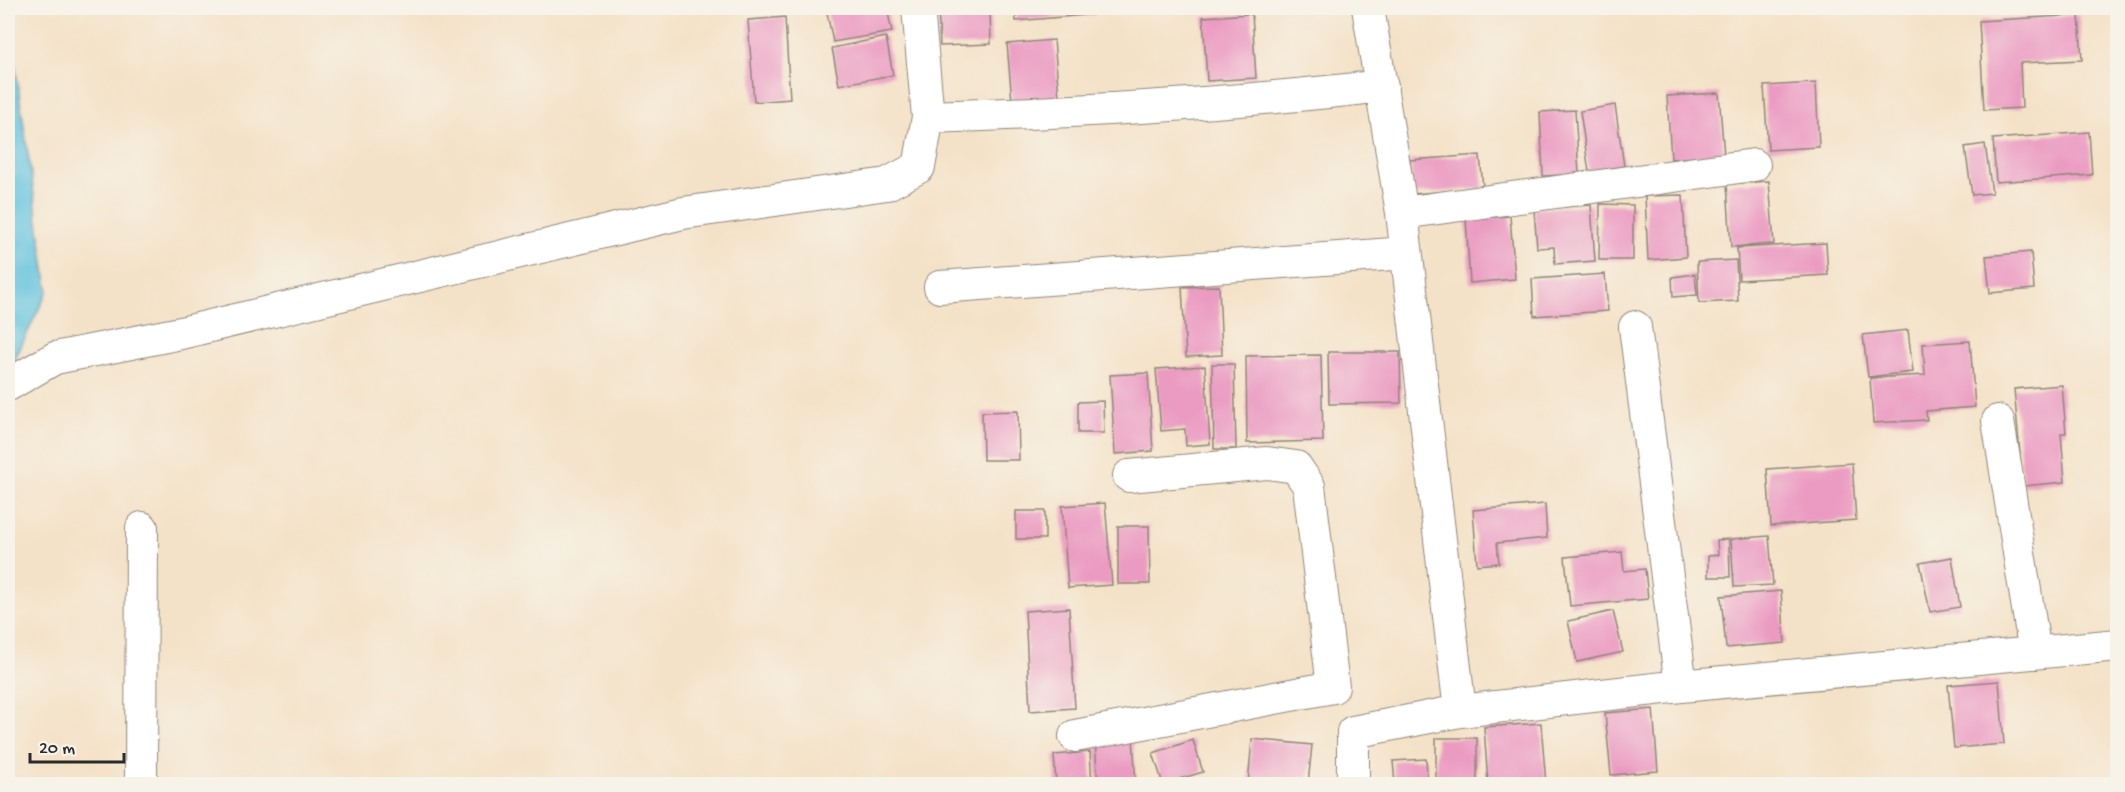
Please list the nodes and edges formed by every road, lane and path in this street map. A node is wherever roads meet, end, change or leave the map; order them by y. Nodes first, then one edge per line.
1 (918, 8) edge
2 (1368, 8) edge
3 (1382, 86) junction
4 (928, 117) junction
5 (1754, 165) dead end
6 (1402, 213) junction
7 (1406, 253) junction
8 (940, 287) dead end
9 (1635, 327) dead end
10 (8, 385) edge
11 (1998, 421) dead end
12 (1129, 476) dead end
13 (142, 528) dead end
14 (2118, 645) edge
15 (2035, 653) junction
16 (1333, 687) junction
17 (1681, 687) junction
18 (1460, 711) junction
19 (1353, 732) junction
20 (1075, 736) dead end
21 (141, 784) edge
22 (1353, 784) edge

1 - 4 street
2 - 3 street
3 - 4 street
3 - 6 street
4 - 10 street
5 - 6 street
6 - 7 street
7 - 8 street
7 - 18 street
9 - 17 street
11 - 15 street
12 - 16 street
13 - 21 street
14 - 15 street
15 - 17 street
16 - 19 street
16 - 20 street
17 - 18 street
18 - 19 street
19 - 22 street

